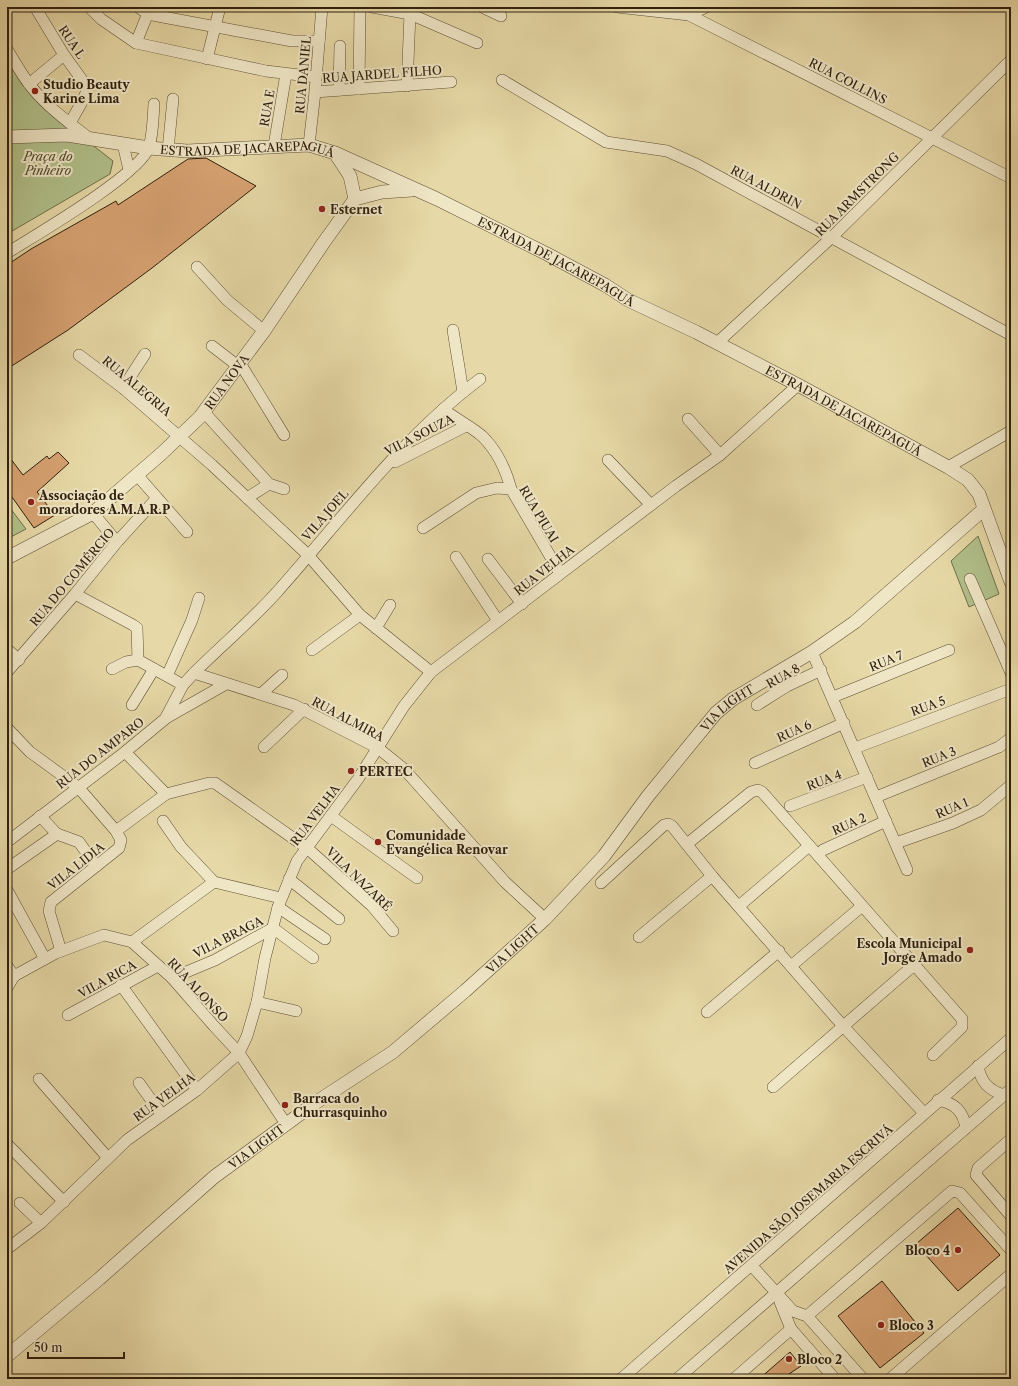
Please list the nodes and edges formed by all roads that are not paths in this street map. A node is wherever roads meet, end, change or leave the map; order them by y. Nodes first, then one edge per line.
1 (35, 7) edge
2 (89, 7) edge
3 (138, 7) edge
4 (220, 7) edge
5 (322, 7) edge
6 (360, 7) edge
7 (372, 7) edge
8 (482, 7) edge
9 (618, 7) edge
10 (706, 7) edge
11 (149, 10) edge
12 (410, 14) junction
13 (689, 15) junction
14 (501, 16) dead end
15 (215, 27) junction
16 (319, 42) junction
17 (477, 42) dead end
18 (136, 43) junction
19 (340, 46) dead end
20 (7, 49) edge
21 (64, 55) junction
22 (207, 59) junction
23 (1011, 60) edge
24 (286, 74) junction
25 (316, 77) junction
26 (502, 80) dead end
27 (451, 82) dead end
28 (29, 84) junction
29 (408, 86) junction
30 (359, 89) junction
31 (340, 90) junction
32 (315, 92) junction
33 (173, 99) dead end
34 (154, 104) dead end
35 (70, 124) junction
36 (7, 137) edge
37 (89, 138) junction
38 (932, 138) junction
39 (122, 144) junction
40 (309, 145) junction
41 (274, 146) junction
42 (149, 148) junction
43 (168, 150) junction
44 (334, 153) junction
45 (129, 170) junction
46 (1011, 178) edge
47 (416, 190) junction
48 (355, 199) junction
49 (832, 237) junction
50 (7, 253) edge
51 (197, 267) dead end
52 (453, 330) dead end
53 (264, 331) junction
54 (1011, 335) edge
55 (716, 343) junction
56 (212, 346) dead end
57 (145, 354) dead end
58 (79, 355) dead end
59 (239, 364) junction
60 (480, 379) dead end
61 (798, 385) junction
62 (122, 388) junction
63 (463, 392) junction
64 (443, 409) junction
65 (204, 412) junction
66 (688, 419) dead end
67 (466, 426) junction
68 (1011, 431) edge
69 (284, 435) dead end
70 (178, 437) junction
71 (720, 455) junction
72 (608, 460) dead end
73 (385, 467) junction
74 (948, 467) junction
75 (137, 475) junction
76 (269, 484) junction
77 (284, 488) dead end
78 (511, 488) junction
79 (157, 498) junction
80 (247, 498) junction
81 (651, 505) junction
82 (984, 508) junction
83 (93, 513) junction
84 (423, 528) dead end
85 (187, 532) dead end
86 (117, 542) junction
87 (308, 555) junction
88 (456, 557) dead end
89 (7, 558) edge
90 (488, 559) dead end
91 (560, 574) junction
92 (970, 580) dead end
93 (1011, 582) edge
94 (75, 594) junction
95 (199, 598) dead end
96 (522, 604) junction
97 (390, 605) dead end
98 (360, 615) junction
99 (498, 621) junction
100 (376, 628) junction
101 (7, 649) edge
102 (312, 650) dead end
103 (949, 650) dead end
104 (812, 652) junction
105 (19, 660) junction
106 (138, 660) junction
107 (112, 669) dead end
108 (154, 669) junction
109 (821, 670) junction
110 (7, 672) edge
111 (431, 672) junction
112 (194, 673) junction
113 (1011, 673) edge
114 (282, 675) dead end
115 (167, 676) junction
116 (226, 684) junction
117 (184, 685) junction
118 (1011, 690) edge
119 (261, 694) junction
120 (833, 697) junction
121 (132, 705) dead end
122 (757, 705) dead end
123 (304, 709) junction
124 (165, 718) junction
125 (844, 723) junction
126 (7, 728) edge
127 (1011, 738) edge
128 (264, 747) dead end
129 (378, 748) junction
130 (855, 748) junction
131 (125, 752) junction
132 (755, 763) dead end
133 (867, 777) junction
134 (1011, 785) edge
135 (78, 787) junction
136 (166, 794) junction
137 (876, 797) junction
138 (790, 806) dead end
139 (40, 816) junction
140 (331, 816) junction
141 (163, 821) dead end
142 (886, 821) junction
143 (116, 831) junction
144 (57, 834) junction
145 (7, 842) edge
146 (896, 843) junction
147 (687, 844) junction
148 (809, 846) junction
149 (307, 848) junction
150 (823, 850) dead end
151 (96, 866) junction
152 (7, 869) edge
153 (907, 870) dead end
154 (712, 876) junction
155 (417, 878) dead end
156 (289, 879) junction
157 (214, 882) junction
158 (601, 883) dead end
159 (7, 890) edge
160 (279, 902) junction
161 (739, 906) junction
162 (861, 907) junction
163 (545, 918) junction
164 (340, 919) dead end
165 (273, 928) junction
166 (393, 931) dead end
167 (639, 937) dead end
168 (325, 939) dead end
169 (132, 942) junction
170 (61, 951) junction
171 (779, 951) junction
172 (313, 958) dead end
173 (45, 959) junction
174 (914, 965) junction
175 (7, 966) edge
176 (158, 966) junction
177 (791, 966) junction
178 (14, 976) junction
179 (172, 978) junction
180 (121, 985) junction
181 (7, 988) edge
182 (257, 1002) junction
183 (296, 1011) dead end
184 (707, 1012) dead end
185 (68, 1015) dead end
186 (843, 1026) junction
187 (1011, 1038) edge
188 (240, 1053) junction
189 (933, 1055) dead end
190 (978, 1066) junction
191 (39, 1079) dead end
192 (139, 1083) dead end
193 (773, 1087) dead end
194 (198, 1090) junction
195 (1008, 1092) edge
196 (938, 1100) junction
197 (924, 1113) junction
198 (162, 1115) junction
199 (286, 1124) junction
200 (966, 1128) junction
201 (1011, 1139) edge
202 (7, 1144) edge
203 (108, 1158) junction
204 (64, 1202) junction
205 (20, 1204) dead end
206 (1011, 1216) edge
207 (41, 1223) junction
208 (7, 1249) edge
209 (1011, 1250) edge
210 (752, 1266) junction
211 (1011, 1274) edge
212 (776, 1293) junction
213 (807, 1316) junction
214 (791, 1329) junction
215 (7, 1356) edge
216 (621, 1379) edge
217 (677, 1379) edge
218 (734, 1379) edge
219 (835, 1379) edge
220 (863, 1379) edge
221 (890, 1379) edge

1 - 21 street, RUA L
2 - 18 street
3 - 11 street
4 - 15 street
5 - 16 street, RUA DANIEL
6 - 30 street
7 - 12 street
8 - 14 street
9 - 13 street
10 - 13 street
11 - 15 street
11 - 18 street
12 - 17 street
12 - 29 street
13 - 38 street, RUA COLLINS
15 - 16 street
15 - 22 street
16 - 25 street, RUA DANIEL
18 - 22 street
19 - 31 street
20 - 28 street
21 - 28 street
21 - 35 street, RUA L
22 - 24 street
23 - 38 street, RUA ARMSTRONG
24 - 25 street
24 - 41 street, RUA E
25 - 32 street, RUA DANIEL
26 - 49 street, RUA ALDRIN
27 - 29 street, RUA JARDEL FILHO
28 - 35 street
29 - 30 street, RUA JARDEL FILHO
30 - 31 street, RUA JARDEL FILHO
31 - 32 street, RUA JARDEL FILHO
32 - 40 street, RUA DANIEL
33 - 43 street
34 - 42 street
35 - 37 street
36 - 37 street, ESTRADA DE JACAREPAGUÁ
37 - 39 street, ESTRADA DE JACAREPAGUÁ
38 - 46 street, RUA COLLINS
38 - 49 street, RUA ARMSTRONG
39 - 42 street, ESTRADA DE JACAREPAGUÁ
39 - 45 street
40 - 41 street, ESTRADA DE JACAREPAGUÁ
40 - 44 street, ESTRADA DE JACAREPAGUÁ
41 - 43 street, ESTRADA DE JACAREPAGUÁ
42 - 43 street, ESTRADA DE JACAREPAGUÁ
42 - 45 street
44 - 47 street, ESTRADA DE JACAREPAGUÁ
44 - 48 street
45 - 50 street
47 - 48 street
47 - 55 street, ESTRADA DE JACAREPAGUÁ
48 - 53 street, RUA NOVA
49 - 54 street, RUA ALDRIN
49 - 55 street, RUA ARMSTRONG
51 - 53 street
52 - 63 street
53 - 59 street, RUA NOVA
55 - 61 street, ESTRADA DE JACAREPAGUÁ
56 - 59 street
57 - 62 street
58 - 62 street, RUA ALEGRIA
59 - 65 street, RUA NOVA
59 - 69 street
60 - 63 street, VILA JOEL
61 - 71 street, RUA VELHA
61 - 74 street, ESTRADA DE JACAREPAGUÁ
62 - 70 street, RUA ALEGRIA
63 - 64 street, VILA JOEL
64 - 67 street
64 - 73 street, VILA JOEL
65 - 70 street, RUA NOVA
65 - 76 street
66 - 71 street
67 - 73 street, VILA SOUZA
67 - 78 street
68 - 74 street
70 - 75 street, RUA NOVA
70 - 80 street, RUA ALEGRIA
71 - 81 street, RUA VELHA
72 - 81 street
73 - 87 street, VILA JOEL
74 - 82 street, ESTRADA DE JACAREPAGUÁ
75 - 79 street
75 - 83 street, RUA NOVA
76 - 77 street
76 - 80 street
78 - 84 street, RUA PIUAI
78 - 91 street, RUA PIUAI
79 - 85 street
79 - 86 street, RUA DO COMÉRCIO
80 - 87 street, RUA ALEGRIA
81 - 91 street, RUA VELHA
82 - 93 street, ESTRADA DE JACAREPAGUÁ
82 - 104 street, VIA LIGHT
83 - 86 street
83 - 89 street, RUA NOVA
86 - 94 street, RUA DO COMÉRCIO
87 - 98 street, RUA ALEGRIA
87 - 112 street, VILA JOEL
88 - 99 street
90 - 96 street
91 - 96 street, RUA VELHA
92 - 113 street
94 - 105 street, RUA DO COMÉRCIO
94 - 106 street
95 - 115 street
96 - 99 street, RUA VELHA
97 - 100 street
98 - 100 street, RUA ALEGRIA
98 - 102 street
99 - 111 street, RUA VELHA
100 - 111 street, RUA ALEGRIA
101 - 105 street
103 - 120 street, RUA 7
104 - 109 street
104 - 163 street, VIA LIGHT
105 - 110 street, RUA DO COMÉRCIO
106 - 107 street
106 - 108 street
108 - 115 street
108 - 121 street
109 - 120 street
109 - 122 street, RUA 8
111 - 129 street, RUA VELHA
112 - 116 street, RUA ALMIRA
112 - 117 street, RUA DO AMPARO
114 - 119 street
115 - 117 street
116 - 119 street, RUA ALMIRA
116 - 124 street
117 - 124 street, RUA DO AMPARO
118 - 130 street, RUA 5
119 - 123 street, RUA ALMIRA
120 - 125 street
123 - 128 street
123 - 129 street, RUA ALMIRA
124 - 131 street, RUA DO AMPARO
125 - 130 street
125 - 132 street, RUA 6
126 - 135 street
127 - 137 street, RUA 3
129 - 140 street, RUA VELHA
129 - 163 street, RUA ALMIRA
130 - 133 street
131 - 135 street, RUA DO AMPARO
131 - 136 street
133 - 137 street
133 - 138 street, RUA 4
134 - 146 street, RUA 1
135 - 139 street, RUA DO AMPARO
135 - 143 street
136 - 143 street
136 - 149 street, VILA NAZARÉ
137 - 142 street
139 - 144 street
139 - 145 street, RUA DO AMPARO
140 - 149 street, RUA VELHA
140 - 155 street
141 - 157 street
142 - 146 street
142 - 150 street, RUA 2
143 - 151 street, VILA LIDIA
144 - 151 street
144 - 152 street
146 - 153 street
147 - 148 street
147 - 154 street
147 - 158 street
148 - 161 street
148 - 162 street
149 - 156 street, RUA VELHA
149 - 166 street, VILA NAZARÉ
151 - 170 street, VILA LIDIA
154 - 161 street
154 - 167 street
156 - 160 street, RUA VELHA
156 - 164 street
157 - 160 street
157 - 169 street, VILA RICA
159 - 173 street
160 - 165 street, RUA VELHA
160 - 168 street
161 - 171 street
162 - 174 street
162 - 177 street
163 - 199 street, VIA LIGHT
165 - 172 street
165 - 179 street, VILA BRAGA
165 - 182 street, RUA VELHA
169 - 170 street, RUA ALONSO
169 - 176 street, RUA ALONSO
170 - 173 street, RUA ALONSO
171 - 177 street
171 - 184 street
173 - 178 street, RUA ALONSO
174 - 186 street
174 - 189 street
175 - 178 street
176 - 179 street, RUA ALONSO
176 - 180 street, VILA RICA
177 - 186 street
178 - 181 street
179 - 188 street, RUA ALONSO
180 - 185 street, VILA RICA
180 - 194 street
182 - 183 street
182 - 188 street, RUA VELHA
186 - 193 street
186 - 197 street
187 - 190 street, AVENIDA SÃO JOSEMARIA ESCRIVÁ
188 - 194 street, RUA VELHA
188 - 199 street, RUA ALONSO
190 - 195 street
190 - 196 street, AVENIDA SÃO JOSEMARIA ESCRIVÁ
191 - 203 street
192 - 198 street
194 - 198 street, RUA VELHA
195 - 200 street
196 - 197 street, AVENIDA SÃO JOSEMARIA ESCRIVÁ
196 - 200 street
197 - 210 street, AVENIDA SÃO JOSEMARIA ESCRIVÁ
198 - 203 street, RUA VELHA
199 - 215 street, VIA LIGHT
200 - 212 street
201 - 206 street
202 - 204 street
203 - 204 street, RUA VELHA
204 - 207 street, RUA VELHA
205 - 207 street
207 - 208 street, RUA VELHA
209 - 213 street
210 - 212 street
210 - 216 street, AVENIDA SÃO JOSEMARIA ESCRIVÁ
211 - 221 street
212 - 213 street
212 - 214 street
212 - 217 street
213 - 220 street
214 - 218 street
214 - 219 street

